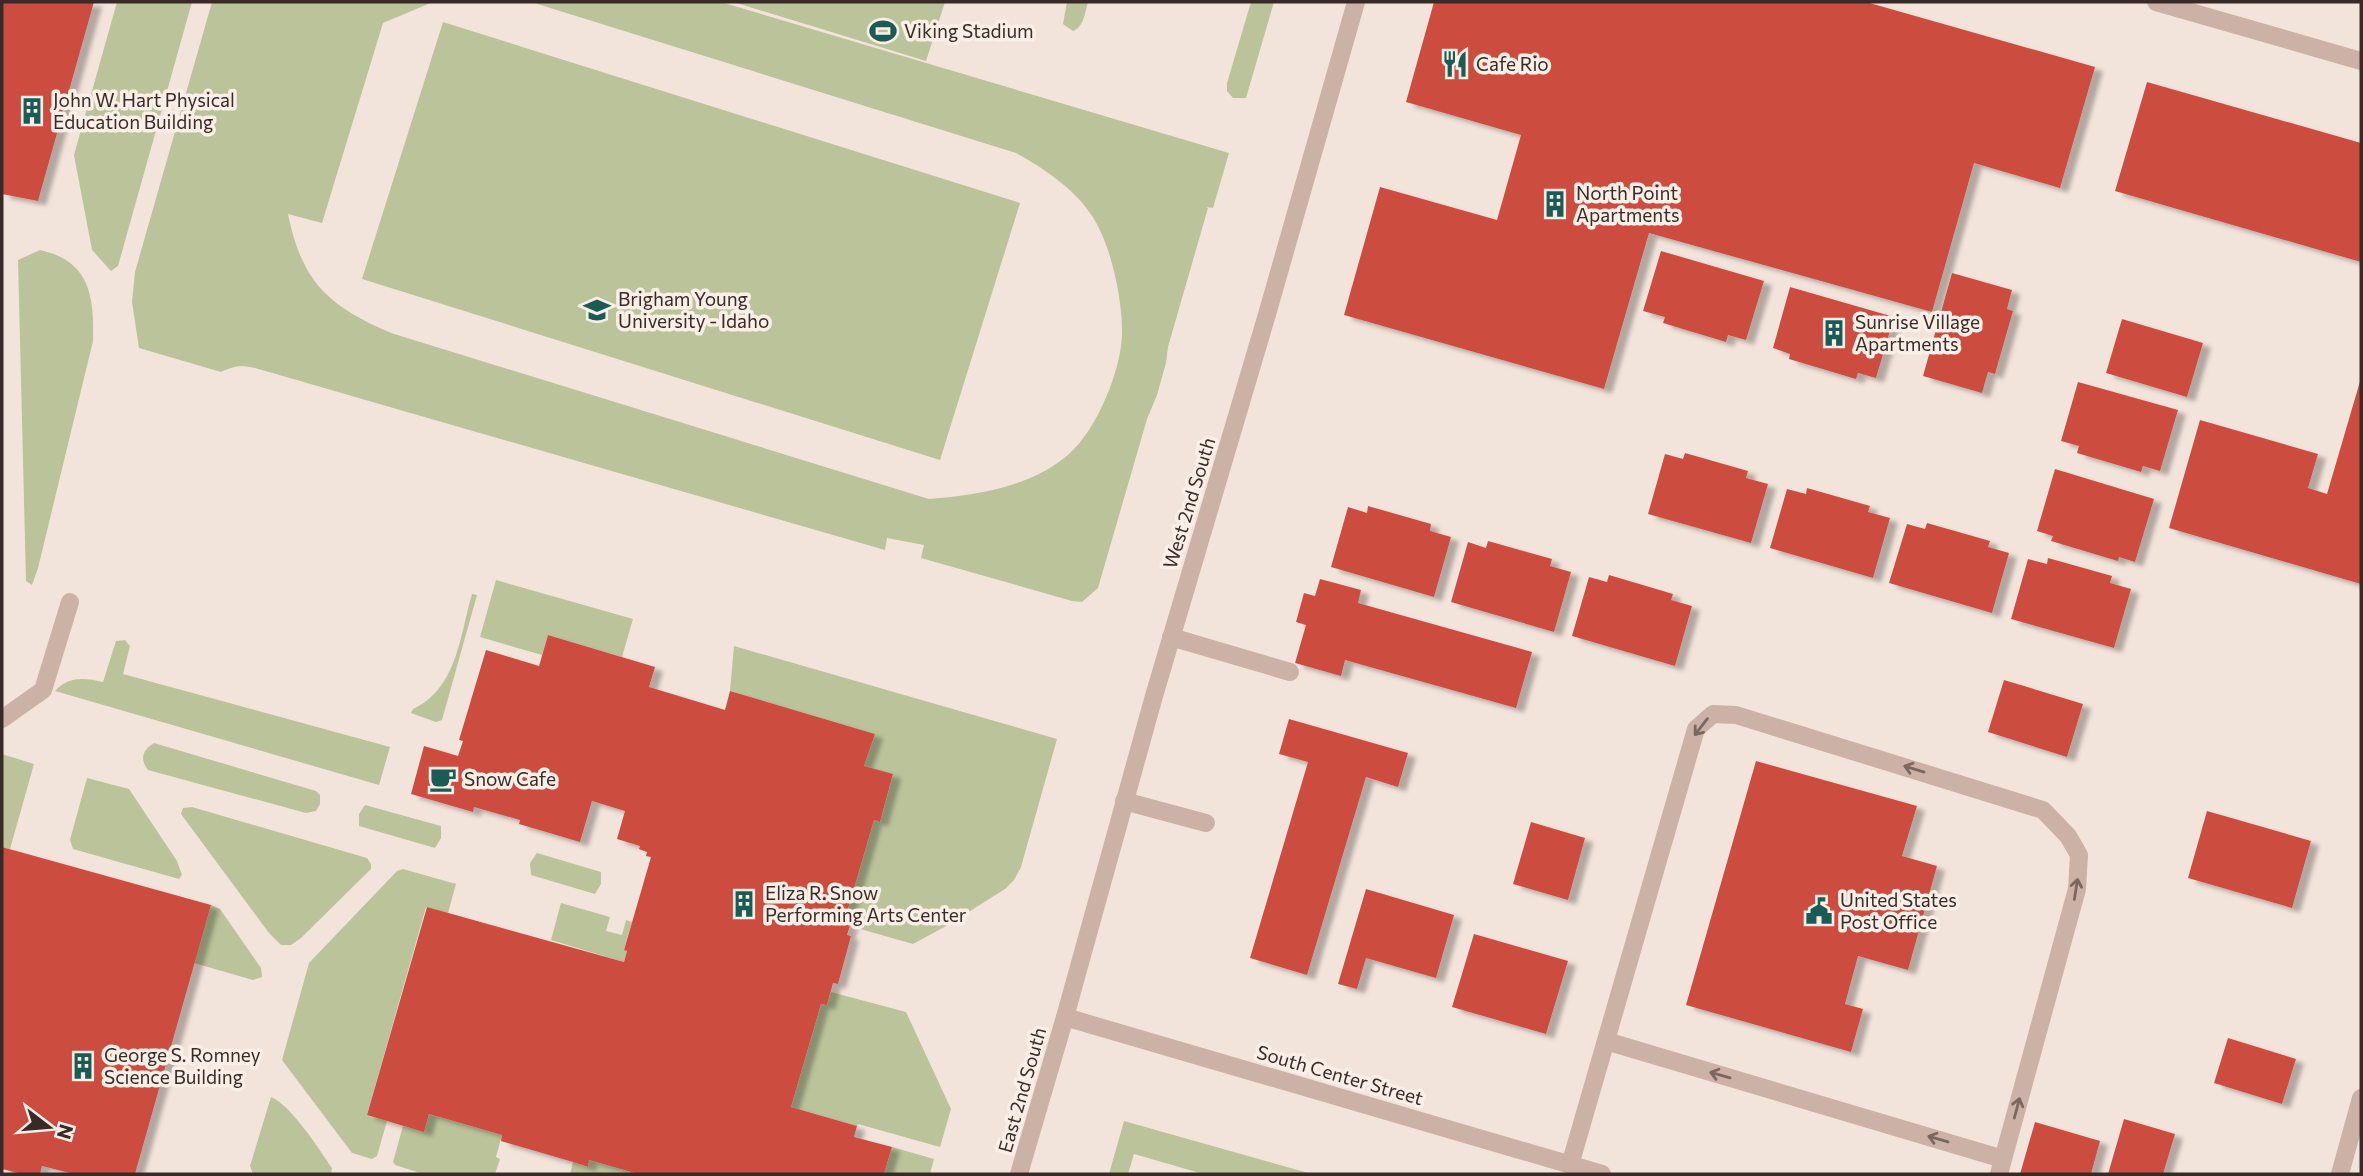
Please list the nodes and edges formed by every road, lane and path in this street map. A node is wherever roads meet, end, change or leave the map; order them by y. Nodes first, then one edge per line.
1 (1356, 2) edge
2 (2155, 2) edge
3 (2361, 61) edge
4 (70, 602) dead end
5 (1171, 637) junction
6 (1290, 672) dead end
7 (2, 719) edge
8 (1124, 801) junction
9 (1206, 822) dead end
10 (1065, 1017) junction
11 (1606, 1041) junction
12 (2361, 1098) edge
13 (1570, 1165) junction
14 (2001, 1166) edge
15 (1019, 1174) edge
16 (1602, 1174) edge
17 (2340, 1174) edge

1 - 5 street, West 2nd South
2 - 3 street
4 - 7 street
5 - 6 street
5 - 8 street, West 2nd South
8 - 9 street
8 - 10 street, West 2nd South
10 - 13 street, South Center Street
10 - 15 street, East 2nd South
11 - 13 street
14 -> 11 street
14 -> 11 street
12 - 17 street
13 - 16 street, South Center Street

